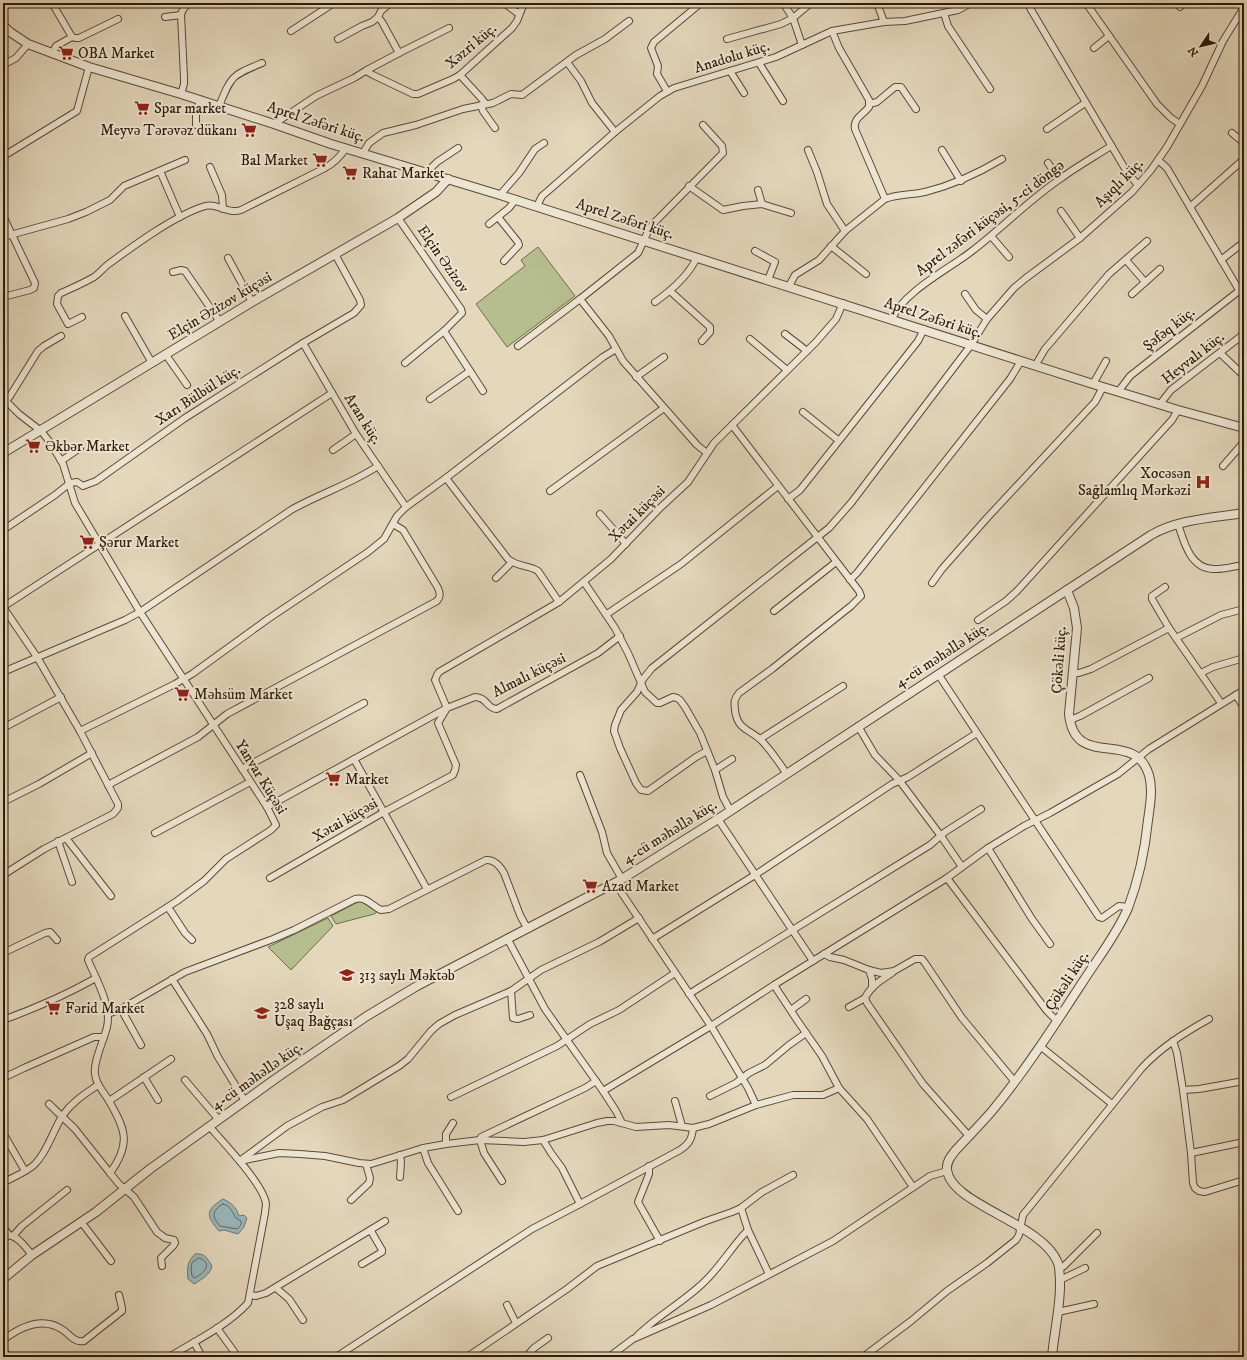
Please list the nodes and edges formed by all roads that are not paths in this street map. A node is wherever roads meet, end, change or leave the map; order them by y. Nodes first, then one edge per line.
1 (52, 3) edge
2 (193, 3) edge
3 (334, 3) edge
4 (390, 3) edge
5 (504, 3) edge
6 (524, 3) edge
7 (701, 3) edge
8 (783, 3) edge
9 (811, 3) edge
10 (877, 3) edge
11 (971, 3) edge
12 (1028, 3) edge
13 (1086, 3) edge
14 (1244, 7) edge
15 (944, 13) junction
16 (181, 14) junction
17 (519, 14) junction
18 (165, 17) dead end
19 (378, 17) junction
20 (793, 18) junction
21 (118, 19) dead end
22 (629, 21) dead end
23 (884, 22) junction
24 (3, 25) edge
25 (449, 28) dead end
26 (291, 31) dead end
27 (832, 31) junction
28 (1109, 36) junction
29 (72, 37) junction
30 (338, 39) dead end
31 (727, 39) dead end
32 (28, 44) junction
33 (802, 45) junction
34 (1094, 48) dead end
35 (399, 53) junction
36 (52, 54) junction
37 (567, 62) junction
38 (262, 63) dead end
39 (759, 63) junction
40 (3, 65) edge
41 (89, 66) junction
42 (367, 70) junction
43 (730, 71) junction
44 (460, 74) junction
45 (990, 89) dead end
46 (667, 92) junction
47 (744, 92) dead end
48 (181, 94) junction
49 (200, 100) junction
50 (783, 101) dead end
51 (1085, 103) junction
52 (869, 104) junction
53 (484, 105) junction
54 (219, 106) junction
55 (916, 109) dead end
56 (274, 124) junction
57 (1180, 124) junction
58 (196, 125) dead end
59 (703, 125) dead end
60 (494, 128) dead end
61 (1047, 129) dead end
62 (615, 132) junction
63 (1232, 133) dead end
64 (544, 143) dead end
65 (1244, 143) edge
66 (1111, 146) junction
67 (346, 148) junction
68 (458, 148) dead end
69 (808, 150) dead end
70 (942, 150) dead end
71 (363, 153) junction
72 (7, 154) dead end
73 (1002, 159) dead end
74 (1244, 159) edge
75 (185, 160) dead end
76 (1158, 160) junction
77 (1048, 163) dead end
78 (210, 167) dead end
79 (160, 171) junction
80 (427, 172) junction
81 (448, 179) junction
82 (1059, 179) junction
83 (960, 181) junction
84 (1138, 185) junction
85 (689, 186) junction
86 (758, 190) dead end
87 (500, 194) junction
88 (885, 199) junction
89 (516, 200) junction
90 (762, 204) junction
91 (537, 206) junction
92 (1190, 207) junction
93 (223, 208) junction
94 (1061, 211) dead end
95 (791, 213) dead end
96 (3, 216) edge
97 (180, 217) junction
98 (498, 217) junction
99 (398, 218) junction
100 (489, 224) dead end
101 (845, 231) junction
102 (12, 235) junction
103 (991, 236) junction
104 (3, 237) edge
105 (1080, 238) junction
106 (644, 241) junction
107 (1147, 241) dead end
108 (1244, 242) edge
109 (831, 246) junction
110 (755, 251) dead end
111 (335, 254) junction
112 (696, 257) junction
113 (1009, 257) dead end
114 (228, 258) dead end
115 (1126, 260) junction
116 (1221, 260) junction
117 (504, 261) dead end
118 (1160, 269) dead end
119 (173, 272) dead end
120 (866, 274) dead end
121 (768, 280) junction
122 (1145, 282) junction
123 (789, 286) junction
124 (1242, 288) edge
125 (670, 291) junction
126 (966, 294) dead end
127 (1132, 294) dead end
128 (3, 297) edge
129 (580, 299) junction
130 (252, 302) junction
131 (655, 302) dead end
132 (843, 303) junction
133 (125, 316) dead end
134 (82, 317) dead end
135 (892, 319) junction
136 (987, 320) junction
137 (220, 322) junction
138 (924, 329) junction
139 (444, 331) junction
140 (785, 334) dead end
141 (1244, 334) edge
142 (61, 336) dead end
143 (750, 339) dead end
144 (702, 341) dead end
145 (303, 343) junction
146 (971, 344) junction
147 (518, 346) dead end
148 (616, 349) junction
149 (807, 351) junction
150 (1220, 353) junction
151 (166, 355) junction
152 (664, 357) dead end
153 (1021, 361) junction
154 (1106, 361) dead end
155 (405, 363) dead end
156 (152, 364) junction
157 (1035, 366) junction
158 (787, 370) junction
159 (470, 371) junction
160 (1244, 376) edge
161 (636, 378) junction
162 (1093, 384) junction
163 (187, 385) dead end
164 (1103, 387) junction
165 (483, 391) dead end
166 (1118, 392) junction
167 (332, 393) junction
168 (430, 399) dead end
169 (4, 401) edge
170 (1160, 404) junction
171 (664, 408) junction
172 (1178, 410) junction
173 (803, 412) dead end
174 (732, 425) junction
175 (1244, 428) edge
176 (41, 431) junction
177 (356, 434) junction
178 (838, 440) junction
179 (1244, 442) edge
180 (80, 448) dead end
181 (333, 450) dead end
182 (3, 453) edge
183 (706, 453) junction
184 (61, 461) junction
185 (378, 466) junction
186 (1223, 466) dead end
187 (446, 478) junction
188 (70, 483) junction
189 (778, 486) junction
190 (550, 491) dead end
191 (788, 499) junction
192 (406, 507) junction
193 (1244, 513) edge
194 (600, 514) dead end
195 (393, 524) junction
196 (1178, 524) junction
197 (3, 530) edge
198 (817, 538) junction
199 (100, 544) junction
200 (626, 544) junction
201 (512, 562) junction
202 (836, 562) junction
203 (1244, 565) edge
204 (496, 578) dead end
205 (850, 580) junction
206 (584, 582) junction
207 (932, 583) dead end
208 (1165, 587) dead end
209 (1067, 590) junction
210 (559, 602) junction
211 (3, 607) edge
212 (1244, 609) edge
213 (774, 611) dead end
214 (140, 612) junction
215 (606, 614) junction
216 (978, 620) dead end
217 (1169, 628) junction
218 (620, 636) junction
219 (1176, 638) junction
220 (37, 657) junction
221 (1244, 658) edge
222 (3, 672) edge
223 (1072, 673) junction
224 (1200, 673) junction
225 (938, 674) junction
226 (1149, 678) dead end
227 (184, 679) junction
228 (641, 685) junction
229 (843, 686) dead end
230 (1244, 690) edge
231 (1236, 695) junction
232 (61, 697) junction
233 (364, 703) dead end
234 (1221, 703) junction
235 (447, 708) junction
236 (1244, 708) edge
237 (1070, 720) junction
238 (213, 724) junction
239 (858, 726) junction
240 (3, 728) edge
241 (80, 731) junction
242 (977, 733) junction
243 (760, 740) junction
244 (707, 751) junction
245 (92, 753) junction
246 (1138, 758) junction
247 (354, 759) junction
248 (732, 759) dead end
249 (242, 769) junction
250 (714, 770) junction
251 (786, 773) junction
252 (580, 775) dead end
253 (899, 780) junction
254 (250, 782) junction
255 (108, 785) junction
256 (3, 802) edge
257 (267, 808) junction
258 (981, 809) dead end
259 (730, 810) junction
260 (384, 812) junction
261 (718, 819) junction
262 (1035, 820) junction
263 (155, 833) dead end
264 (941, 836) junction
265 (66, 838) junction
266 (58, 842) junction
267 (988, 848) junction
268 (962, 867) junction
269 (3, 875) edge
270 (755, 875) junction
271 (270, 878) dead end
272 (947, 878) junction
273 (619, 881) junction
274 (72, 882) dead end
275 (427, 889) junction
276 (111, 896) dead end
277 (168, 907) junction
278 (1128, 908) junction
279 (639, 918) junction
280 (527, 928) junction
281 (793, 930) junction
282 (507, 938) junction
283 (652, 939) junction
284 (57, 940) dead end
285 (192, 940) dead end
286 (1050, 944) dead end
287 (3, 953) edge
288 (824, 954) junction
289 (813, 961) junction
290 (869, 970) junction
291 (894, 971) junction
292 (675, 973) junction
293 (96, 978) junction
294 (172, 979) junction
295 (528, 979) junction
296 (774, 985) junction
297 (872, 988) junction
298 (511, 990) junction
299 (689, 994) junction
300 (865, 998) junction
301 (806, 999) dead end
302 (849, 1007) dead end
303 (121, 1010) junction
304 (791, 1010) junction
305 (108, 1014) junction
306 (530, 1015) dead end
307 (1209, 1019) dead end
308 (3, 1020) edge
309 (1057, 1021) junction
310 (711, 1026) junction
311 (806, 1033) junction
312 (104, 1037) junction
313 (566, 1040) junction
314 (1173, 1040) junction
315 (141, 1045) dead end
316 (1040, 1046) junction
317 (171, 1059) dead end
318 (144, 1077) junction
319 (3, 1078) edge
320 (742, 1078) junction
321 (186, 1080) dead end
322 (596, 1081) junction
323 (1244, 1081) edge
324 (1015, 1082) junction
325 (98, 1085) junction
326 (839, 1088) junction
327 (1183, 1090) junction
328 (603, 1091) junction
329 (710, 1096) dead end
330 (451, 1097) dead end
331 (158, 1100) dead end
332 (109, 1101) junction
333 (245, 1101) junction
334 (675, 1101) dead end
335 (49, 1104) dead end
336 (1112, 1104) junction
337 (756, 1105) junction
338 (62, 1116) junction
339 (218, 1120) junction
340 (453, 1123) dead end
341 (622, 1123) junction
342 (209, 1126) junction
343 (682, 1126) junction
344 (693, 1128) junction
345 (3, 1133) edge
346 (969, 1136) junction
347 (480, 1140) junction
348 (544, 1140) junction
349 (1244, 1142) edge
350 (446, 1144) junction
351 (423, 1148) junction
352 (1191, 1153) junction
353 (400, 1155) junction
354 (240, 1161) junction
355 (366, 1164) junction
356 (649, 1166) junction
357 (24, 1171) junction
358 (947, 1171) junction
359 (110, 1173) junction
360 (794, 1175) dead end
361 (400, 1177) dead end
362 (1244, 1180) edge
363 (502, 1181) dead end
364 (3, 1183) edge
365 (913, 1187) junction
366 (125, 1188) junction
367 (67, 1190) dead end
368 (351, 1200) dead end
369 (580, 1204) junction
370 (741, 1208) junction
371 (458, 1211) dead end
372 (385, 1221) dead end
373 (82, 1223) junction
374 (3, 1227) edge
375 (1021, 1227) junction
376 (371, 1230) junction
377 (748, 1230) junction
378 (1097, 1233) dead end
379 (11, 1235) junction
380 (3, 1239) edge
381 (660, 1241) junction
382 (32, 1255) junction
383 (111, 1261) dead end
384 (362, 1264) dead end
385 (162, 1266) dead end
386 (1084, 1268) dead end
387 (1059, 1269) junction
388 (769, 1274) junction
389 (3, 1279) edge
390 (1060, 1280) junction
391 (276, 1288) junction
392 (119, 1295) dead end
393 (251, 1295) junction
394 (1094, 1304) dead end
395 (507, 1305) dead end
396 (1058, 1312) junction
397 (303, 1320) dead end
398 (516, 1323) junction
399 (217, 1328) junction
400 (548, 1338) dead end
401 (633, 1339) junction
402 (3, 1340) edge
403 (194, 1342) junction
404 (3, 1351) edge
405 (235, 1353) dead end
406 (340, 1356) edge
407 (10, 1357) edge
408 (168, 1357) edge
409 (202, 1357) edge
410 (467, 1357) edge
411 (526, 1357) edge
412 (609, 1357) edge
413 (863, 1357) edge
414 (1052, 1357) edge

1 - 29 street
2 - 16 street
3 - 26 street
4 - 19 street
5 - 17 street
6 - 17 street, Xəzri küç.
7 - 46 street
8 - 20 street
9 - 20 street
10 - 23 street
11 - 15 street, Anadolu küç.
12 - 51 street
13 - 28 street
14 - 57 street, Aşıqlı küç.
15 - 23 street, Anadolu küç.
15 - 45 street
16 - 18 street
16 - 48 street
17 - 44 street, Xəzri küç.
19 - 30 street
19 - 35 street
20 - 31 street
20 - 33 street
21 - 29 street
22 - 37 street
23 - 27 street, Anadolu küç.
24 - 32 street, Aprel Zəfəri küç.
25 - 35 street
27 - 33 street, Anadolu küç.
27 - 52 street
28 - 34 street
28 - 57 street
29 - 36 street
32 - 36 street, Aprel Zəfəri küç.
32 - 40 street
33 - 39 street, Anadolu küç.
35 - 42 street
36 - 41 street, Aprel Zəfəri küç.
37 - 53 street
37 - 62 street
38 - 54 street
39 - 43 street, Anadolu küç.
39 - 50 street
41 - 48 street, Aprel Zəfəri küç.
41 - 72 street
42 - 44 street, Xəzri küç.
42 - 56 street
43 - 46 street, Anadolu küç.
43 - 47 street
44 - 53 street
46 - 62 street, Anadolu küç.
48 - 49 street, Aprel Zəfəri küç.
49 - 54 street, Aprel Zəfəri küç.
49 - 58 street
51 - 61 street
51 - 66 street
52 - 55 street
52 - 88 street
53 - 60 street
53 - 71 street
54 - 56 street, Aprel Zəfəri küç.
56 - 67 street, Aprel Zəfəri küç.
57 - 76 street, Aşıqlı küç.
59 - 85 street
62 - 91 street, Anadolu küç.
63 - 65 street
64 - 87 street
66 - 82 street, Aprel zəfəri küçəsi, 5-ci döngə
66 - 84 street
67 - 71 street, Aprel Zəfəri küç.
67 - 93 street
68 - 80 street
69 - 101 street
70 - 83 street
71 - 80 street, Aprel Zəfəri küç.
73 - 83 street
74 - 92 street
75 - 79 street
76 - 84 street, Aşıqlı küç.
76 - 92 street, Şəfəq küç.
77 - 82 street
78 - 93 street
79 - 97 street
79 - 102 street
80 - 81 street, Aprel Zəfəri küç.
81 - 87 street, Aprel Zəfəri küç.
81 - 99 street, Elçin Əzizov küçəsi
82 - 103 street, Aprel zəfəri küçəsi, 5-ci döngə
83 - 88 street
84 - 105 street, Aşıqlı küç.
85 - 90 street
85 - 106 street
86 - 90 street
87 - 89 street, Aprel Zəfəri küç.
88 - 101 street
89 - 91 street, Aprel Zəfəri küç.
89 - 98 street
90 - 95 street
91 - 106 street, Aprel Zəfəri küç.
92 - 116 street, Şəfəq küç.
93 - 97 street
94 - 105 street
96 - 102 street
97 - 134 street
98 - 100 street
98 - 117 street
99 - 111 street, Elçin Əzizov küçəsi
99 - 139 street, Elçin Əzizov
101 - 109 street
102 - 104 street
102 - 128 street
103 - 113 street
103 - 135 street, Aprel zəfəri küçəsi, 5-ci döngə
105 - 136 street, Aşıqlı küç.
106 - 112 street, Aprel Zəfəri küç.
106 - 129 street
107 - 115 street
108 - 116 street
109 - 120 street
109 - 123 street
110 - 121 street
111 - 130 street, Elçin Əzizov küçəsi
111 - 145 street, Xarı Bülbül küç.
112 - 121 street, Aprel Zəfəri küç.
112 - 125 street
114 - 130 street
115 - 122 street
115 - 157 street
116 - 124 street, Şəfəq küç.
118 - 122 street
119 - 137 street
121 - 123 street, Aprel Zəfəri küç.
122 - 127 street
123 - 132 street, Aprel Zəfəri küç.
124 - 166 street, Şəfəq küç.
125 - 131 street
125 - 144 street
126 - 136 street
129 - 147 street
129 - 148 street
130 - 137 street, Elçin Əzizov küçəsi
132 - 135 street, Aprel Zəfəri küç.
132 - 149 street, Xətai küçəsi
133 - 156 street
135 - 138 street, Aprel Zəfəri küç.
136 - 146 street, Aşıqlı küç.
137 - 151 street, Elçin Əzizov küçəsi
138 - 146 street, Aprel Zəfəri küç.
138 - 178 street
139 - 155 street, Elçin Əzizov
139 - 159 street
140 - 149 street
141 - 150 street, Heyvalı küç.
142 - 169 street
143 - 158 street
145 - 167 street, Aran küç.
145 - 188 street, Xarı Bülbül küç.
146 - 153 street, Aprel Zəfəri küç.
146 - 198 street, Aşıqlı küç.
148 - 161 street
148 - 187 street
149 - 158 street, Xətai küçəsi
150 - 160 street
150 - 170 street, Heyvalı küç.
151 - 156 street, Elçin Əzizov küçəsi
151 - 163 street
152 - 161 street
153 - 157 street, Aprel Zəfəri küç.
153 - 205 street
154 - 162 street
156 - 176 street, Elçin Əzizov küçəsi
157 - 162 street, Aprel Zəfəri küç.
158 - 174 street, Xətai küçəsi
159 - 165 street
159 - 168 street
161 - 171 street
162 - 164 street, Aprel Zəfəri küç.
164 - 166 street, Aprel Zəfəri küç.
164 - 207 street
166 - 170 street, Aprel Zəfəri küç.
167 - 177 street, Aran küç.
167 - 199 street
169 - 176 street, Yanvar Küçəsi
170 - 172 street, Aprel Zəfəri küç.
171 - 183 street
171 - 190 street
172 - 175 street, Aprel Zəfəri küç.
172 - 216 street
173 - 178 street
174 - 183 street, Xətai küçəsi
174 - 189 street
176 - 182 street, Elçin Əzizov küçəsi
176 - 184 street, Yanvar Küçəsi
177 - 181 street
177 - 185 street, Aran küç.
178 - 191 street
179 - 186 street
180 - 184 street
183 - 200 street, Xətai küçəsi
184 - 188 street, Yanvar Küçəsi
185 - 192 street, Aran küç.
185 - 214 street
187 - 192 street
187 - 201 street
188 - 197 street
188 - 199 street, Yanvar Küçəsi
189 - 191 street
189 - 215 street
191 - 198 street
192 - 195 street
193 - 196 street, 4-cü məhəllə küç.
194 - 200 street
195 - 227 street
195 - 238 street
196 - 203 street
196 - 209 street, 4-cü məhəllə küç.
198 - 202 street
198 - 228 street, Aşıqlı küç.
199 - 211 street
199 - 214 street, Yanvar Küçəsi
200 - 206 street, Xətai küçəsi
201 - 204 street
201 - 210 street
202 - 205 street
202 - 213 street
205 - 243 street
206 - 210 street, Xətai küçəsi
206 - 215 street
208 - 217 street
209 - 223 street, Çökəli küç.
209 - 225 street, 4-cü məhəllə küç.
210 - 235 street, Xətai küçəsi
211 - 220 street
212 - 219 street
214 - 220 street
214 - 227 street, Yanvar Küçəsi
215 - 218 street
217 - 219 street
217 - 223 street
218 - 228 street
218 - 235 street, Almalı küçəsi
219 - 224 street
220 - 222 street
220 - 232 street
221 - 224 street
223 - 237 street, Çökəli küç.
224 - 234 street
225 - 239 street, 4-cü məhəllə küç.
225 - 242 street
226 - 237 street
227 - 238 street, Yanvar Küçəsi
227 - 241 street
228 - 244 street
228 - 244 street, Aşıqlı küç.
229 - 243 street
230 - 231 street
231 - 234 street
231 - 236 street
232 - 240 street
232 - 241 street
233 - 249 street
234 - 246 street
235 - 247 street
235 - 260 street, Xətai küçəsi
237 - 246 street, Çökəli küç.
238 - 249 street, Yanvar Küçəsi
238 - 255 street
239 - 251 street, 4-cü məhəllə küç.
239 - 253 street
241 - 245 street
242 - 253 street
242 - 262 street
243 - 251 street
244 - 250 street
245 - 255 street
245 - 256 street
246 - 262 street
246 - 278 street, Çökəli küç.
247 - 257 street
247 - 260 street
248 - 250 street
249 - 254 street, Yanvar Küçəsi
250 - 259 street
251 - 259 street, 4-cü məhəllə küç.
252 - 273 street
253 - 264 street
253 - 270 street
254 - 257 street, Yanvar Küçəsi
254 - 263 street
255 - 265 street
257 - 277 street, Yanvar Küçəsi
258 - 264 street
259 - 261 street, 4-cü məhəllə küç.
260 - 271 street, Xətai küçəsi
260 - 275 street
261 - 270 street
261 - 273 street, 4-cü məhəllə küç.
262 - 267 street
262 - 278 street
264 - 268 street
264 - 281 street
265 - 266 street
265 - 276 street
266 - 269 street
266 - 274 street
267 - 268 street
267 - 286 street
268 - 272 street
270 - 281 street
270 - 283 street
272 - 288 street
272 - 309 street
273 - 279 street
273 - 280 street, 4-cü məhəllə küç.
275 - 280 street
275 - 294 street
277 - 285 street
277 - 293 street, Yanvar Küçəsi
278 - 309 street, Çökəli küç.
279 - 283 street
279 - 295 street
280 - 282 street, 4-cü məhəllə küç.
281 - 289 street
281 - 299 street
282 - 295 street
282 - 333 street, 4-cü məhəllə küç.
283 - 292 street
284 - 287 street
288 - 289 street
288 - 290 street
289 - 296 street
290 - 291 street
290 - 297 street
291 - 297 street
291 - 324 street
292 - 299 street
292 - 313 street
293 - 305 street, Yanvar Küçəsi
293 - 308 street
294 - 303 street
294 - 333 street
295 - 298 street
295 - 313 street
296 - 304 street
296 - 310 street
297 - 300 street
298 - 306 street
298 - 354 street
299 - 310 street
300 - 302 street
300 - 346 street
301 - 304 street
303 - 305 street
303 - 315 street
304 - 311 street
305 - 312 street, Yanvar Küçəsi
307 - 314 street
309 - 316 street, Çökəli küç.
310 - 320 street
310 - 328 street
311 - 320 street
311 - 326 street
312 - 319 street
312 - 325 street, Yanvar Küçəsi
313 - 322 street
313 - 330 street
314 - 327 street
314 - 336 street
316 - 324 street, Çökəli küç.
316 - 336 street
317 - 318 street
318 - 331 street
318 - 332 street
320 - 329 street
320 - 337 street
321 - 339 street
322 - 328 street
322 - 347 street
323 - 327 street
324 - 346 street, Çökəli küç.
325 - 332 street, Yanvar Küçəsi
325 - 338 street
326 - 337 street
326 - 365 street
327 - 352 street
328 - 341 street
332 - 359 street, Yanvar Küçəsi
333 - 339 street, 4-cü məhəllə küç.
334 - 343 street
335 - 338 street
336 - 375 street
337 - 344 street
338 - 357 street
338 - 359 street
339 - 342 street, 4-cü məhəllə küç.
340 - 350 street
341 - 343 street
341 - 348 street
342 - 354 street
342 - 366 street, 4-cü məhəllə küç.
343 - 344 street
344 - 356 street
345 - 357 street
346 - 358 street, Çökəli küç.
347 - 348 street
347 - 350 street
347 - 363 street
348 - 369 street
349 - 352 street
350 - 351 street
351 - 353 street
351 - 371 street
352 - 362 street
353 - 355 street
353 - 361 street
354 - 355 street
354 - 393 street
355 - 368 street
356 - 369 street
356 - 381 street
357 - 364 street
358 - 365 street
358 - 375 street
359 - 366 street
360 - 370 street
365 - 388 street
366 - 373 street, 4-cü məhəllə küç.
366 - 385 street
367 - 379 street
369 - 406 street
370 - 377 street
370 - 381 street
372 - 376 street
373 - 382 street, 4-cü məhəllə küç.
373 - 383 street
374 - 379 street
375 - 387 street
375 - 413 street
376 - 384 street
376 - 391 street
377 - 388 street
377 - 401 street
378 - 387 street
379 - 380 street
379 - 382 street
381 - 398 street
382 - 389 street, 4-cü məhəllə küç.
386 - 390 street
387 - 390 street
388 - 401 street
390 - 396 street
391 - 393 street
391 - 397 street
392 - 402 street
393 - 399 street
394 - 396 street
395 - 398 street
396 - 414 street
398 - 410 street
399 - 403 street
399 - 405 street
400 - 411 street
401 - 412 street
403 - 408 street
403 - 409 street
404 - 407 street

